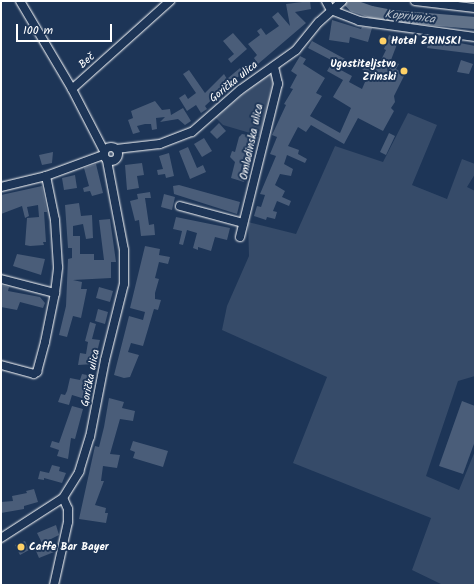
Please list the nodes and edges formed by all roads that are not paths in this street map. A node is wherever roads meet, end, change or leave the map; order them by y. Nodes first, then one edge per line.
1 (20, 1) edge
2 (170, 1) edge
3 (326, 1) edge
4 (415, 1) edge
5 (340, 3) edge
6 (475, 8) edge
7 (332, 10) junction
8 (475, 37) edge
9 (274, 66) junction
10 (72, 89) junction
11 (110, 155) junction
12 (46, 176) junction
13 (1, 187) edge
14 (180, 206) dead end
15 (243, 223) junction
16 (240, 237) dead end
17 (1, 279) edge
18 (55, 293) junction
19 (1, 365) edge
20 (63, 498) junction
21 (1, 538) edge
22 (54, 585) edge

1 - 10 street
2 - 10 street, Beč
3 - 7 street
4 - 6 street
5 - 7 street, Gorička ulica
7 - 8 street
7 - 9 street, Gorička ulica
9 - 11 street, Gorička ulica
9 - 15 street, Omladinska ulica
10 - 11 street
11 - 12 street
11 - 20 street, Gorička ulica
12 - 13 street
12 - 18 street
14 - 15 street
15 - 16 street, Omladinska ulica
17 - 18 street
18 - 19 street
20 - 21 street, Gorička ulica
20 - 22 street

